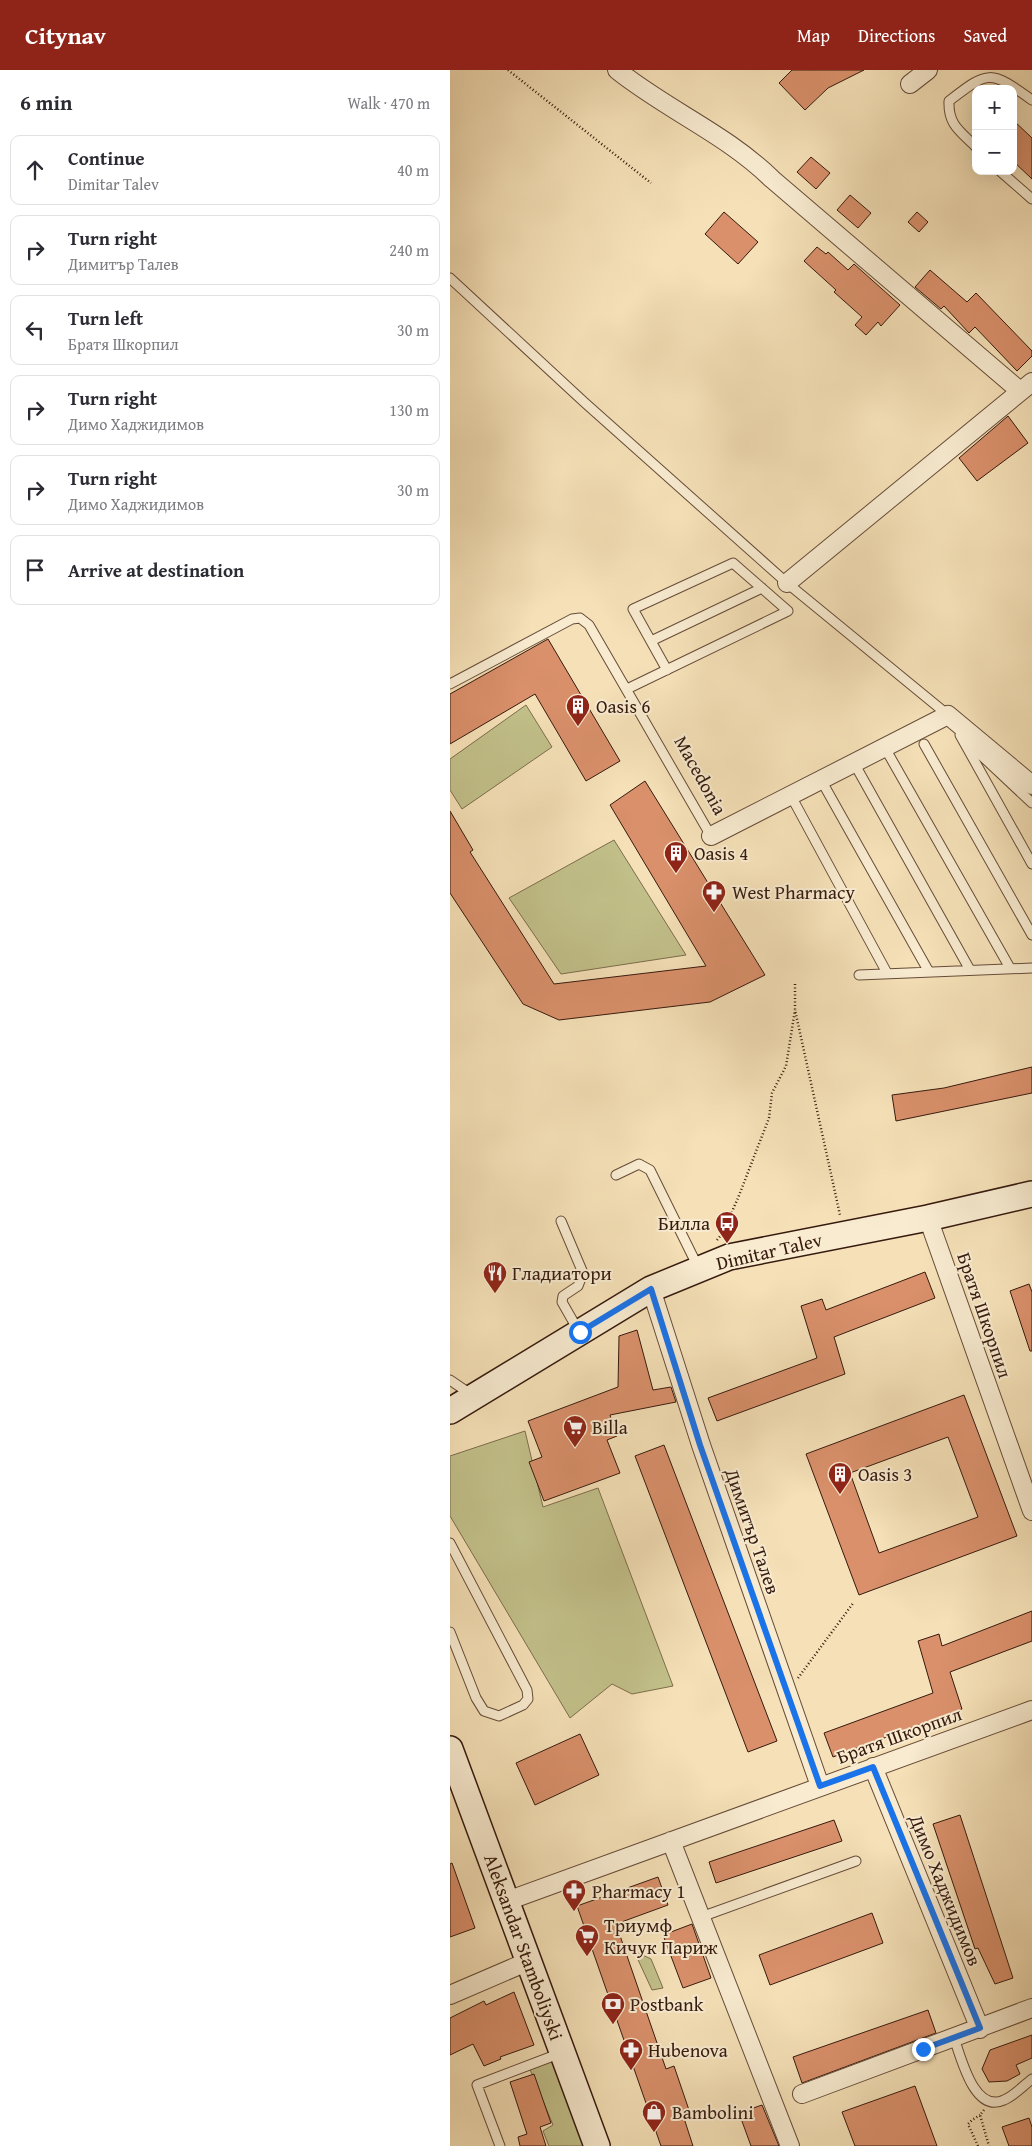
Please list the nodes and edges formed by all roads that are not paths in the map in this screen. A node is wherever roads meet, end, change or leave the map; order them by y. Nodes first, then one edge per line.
1 (617, 70) edge
2 (928, 70) edge
3 (910, 84) dead end
4 (1032, 100) edge
5 (972, 143) edge
6 (1005, 175) edge
7 (1032, 199) edge
8 (450, 278) edge
9 (1026, 387) edge
10 (787, 583) junction
11 (762, 588) junction
12 (651, 641) junction
13 (667, 670) junction
14 (450, 684) edge
15 (627, 689) junction
16 (948, 716) junction
17 (924, 744) dead end
18 (885, 748) junction
19 (854, 763) junction
20 (821, 780) junction
21 (1032, 785) edge
22 (791, 796) junction
23 (1032, 803) edge
24 (711, 836) joint
25 (1032, 864) edge
26 (1032, 936) edge
27 (1010, 968) junction
28 (1032, 968) edge
29 (970, 970) junction
30 (929, 972) junction
31 (887, 973) junction
32 (859, 975) dead end
33 (616, 1175) dead end
34 (1032, 1194) edge
35 (928, 1218) junction
36 (561, 1221) dead end
37 (699, 1269) junction
38 (651, 1289) junction
39 (580, 1332) junction
40 (450, 1380) edge
41 (474, 1397) junction
42 (450, 1411) edge
43 (1032, 1511) edge
44 (450, 1543) edge
45 (450, 1632) edge
46 (1032, 1710) edge
47 (450, 1749) edge
48 (873, 1767) junction
49 (820, 1786) junction
50 (671, 1841) junction
51 (856, 1861) dead end
52 (507, 1901) junction
53 (701, 1917) junction
54 (529, 1961) junction
55 (450, 1995) edge
56 (1032, 2008) edge
57 (980, 2028) junction
58 (954, 2038) junction
59 (562, 2052) junction
60 (1032, 2079) edge
61 (802, 2094) dead end
62 (500, 2146) edge
63 (597, 2146) edge
64 (790, 2146) edge

1 - 9 street
2 - 3 street
4 - 5 lane
6 - 7 lane
8 - 10 lane
9 - 10 street
10 - 16 lane
11 - 12 lane
11 - 12 lane
11 - 13 lane
12 - 13 lane
13 - 15 lane
14 - 15 lane, Macedonia
15 - 24 lane, Macedonia
16 - 18 street, Macedonia
16 - 21 street
17 - 26 lane
18 - 19 street, Macedonia
18 - 27 lane
19 - 20 street, Macedonia
19 - 29 lane
20 - 22 street, Macedonia
20 - 30 lane
22 - 24 street, Macedonia
22 - 31 lane
23 - 25 lane
27 - 28 lane
27 - 29 lane
29 - 30 lane
30 - 31 lane
31 - 32 lane
33 - 37 lane
34 - 35 street, Dimitar Talev
35 - 37 street, Dimitar Talev
35 - 43 street, Братя Шкорпил
36 - 39 lane
37 - 38 street, Dimitar Talev
38 - 39 street, Dimitar Talev
38 - 49 street, Димитър Талев
39 - 41 street, Dimitar Talev
40 - 41 lane
41 - 42 street, Dimitar Talev
44 - 45 lane
46 - 48 street, Братя Шкорпил
47 - 52 street, Aleksandar Stamboliyski
48 - 49 street, Братя Шкорпил
48 - 57 street, Димо Хаджидимов
49 - 50 street, Братя Шкорпил
50 - 52 street, Братя Шкорпил
50 - 53 street
51 - 53 lane
52 - 54 street, Aleksandar Stamboliyski
53 - 64 street
54 - 55 street
54 - 59 street, Aleksandar Stamboliyski
56 - 57 street
57 - 58 street
58 - 60 lane
58 - 61 street
59 - 62 lane
59 - 63 street, Aleksandar Stamboliyski

